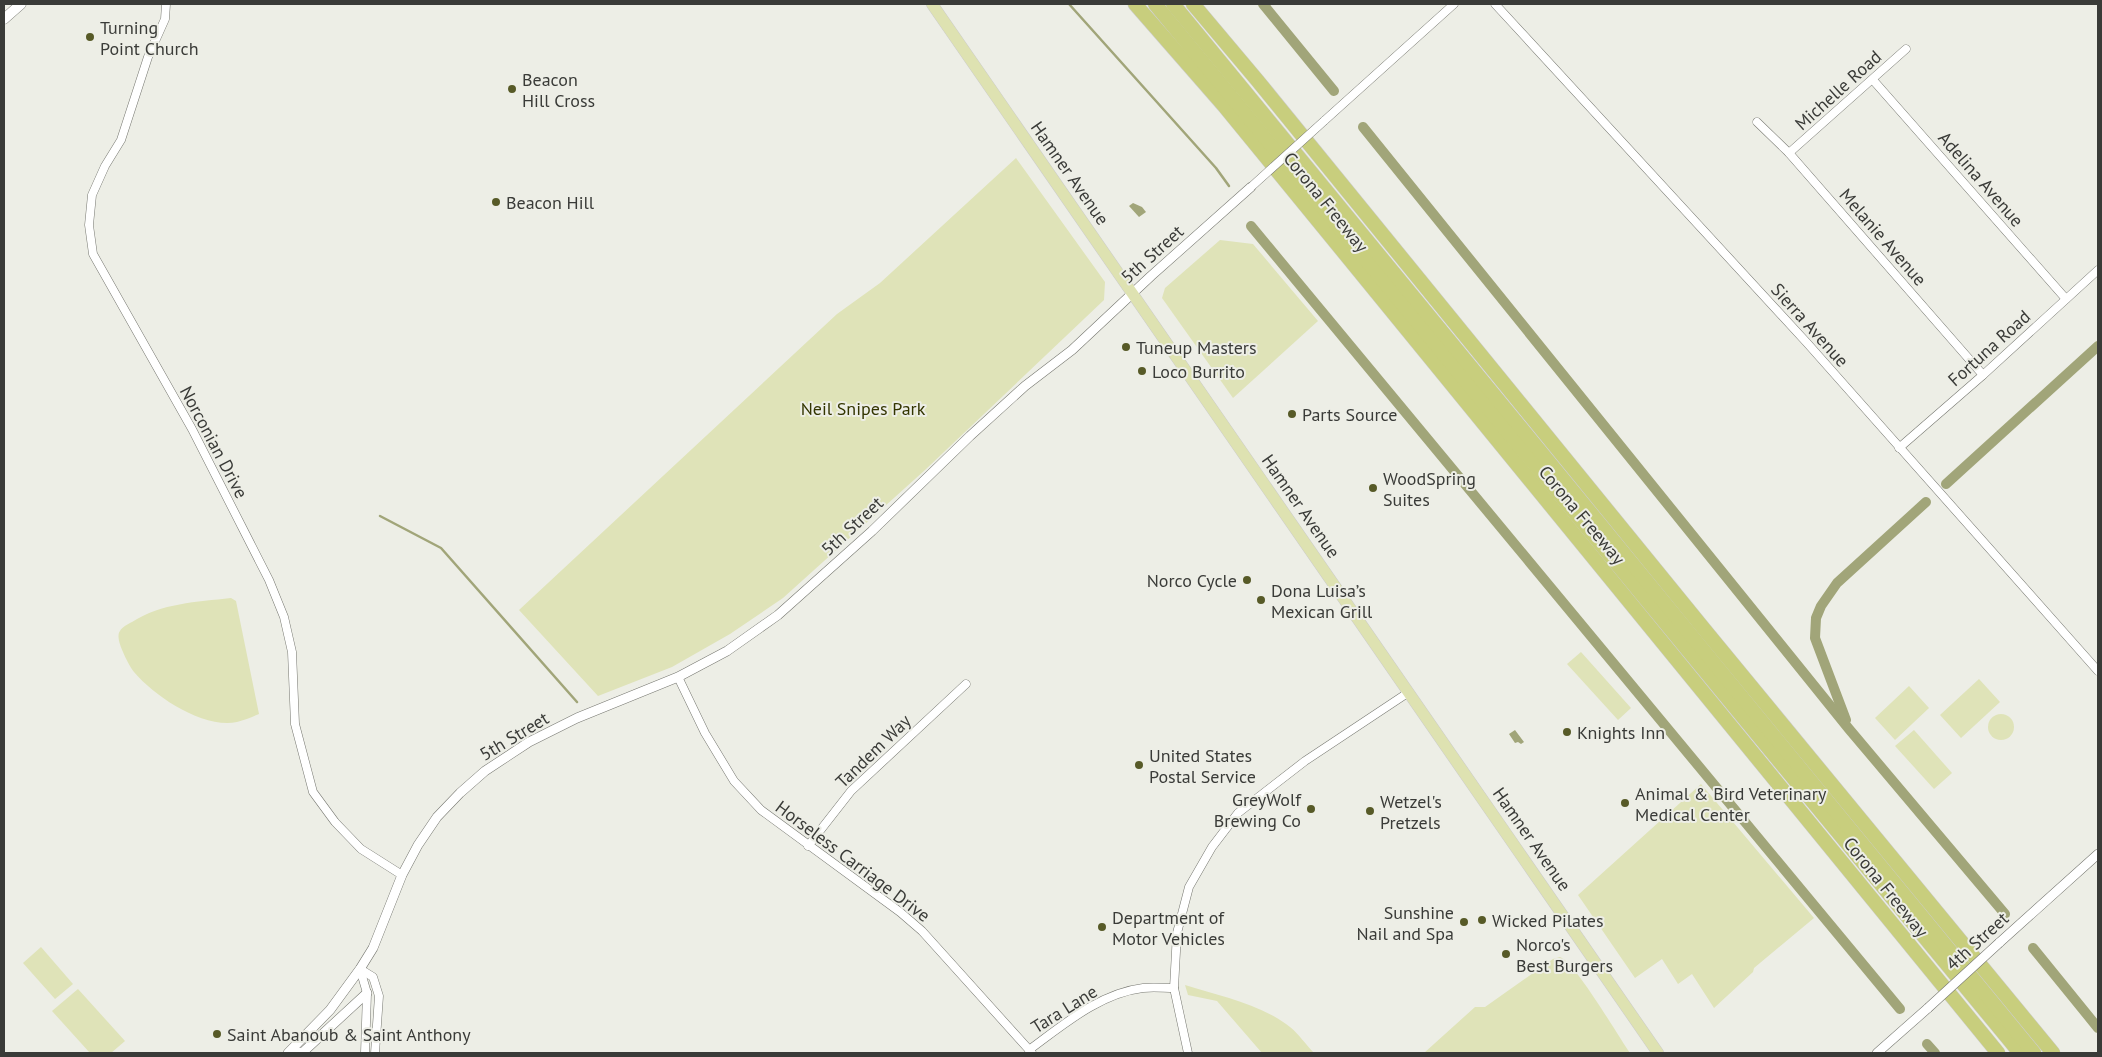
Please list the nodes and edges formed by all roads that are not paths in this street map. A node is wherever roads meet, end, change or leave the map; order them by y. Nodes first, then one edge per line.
1 (21, 4) edge
2 (166, 4) edge
3 (932, 4) edge
4 (1136, 4) edge
5 (1155, 4) edge
6 (1173, 4) edge
7 (1193, 4) edge
8 (1454, 4) edge
9 (1495, 4) edge
10 (4, 19) edge
11 (1906, 49) dead end
12 (1873, 80) junction
13 (1757, 122) dead end
14 (1789, 153) junction
15 (1251, 187) joint
16 (2098, 270) edge
17 (1132, 294) junction
18 (2066, 299) junction
19 (1983, 375) junction
20 (1899, 448) junction
21 (1631, 572) junction
22 (1704, 629) junction
23 (1673, 654) junction
24 (2098, 671) edge
25 (678, 677) junction
26 (966, 684) dead end
27 (1409, 692) junction
28 (808, 846) junction
29 (2098, 854) edge
30 (402, 875) junction
31 (360, 969) junction
32 (1174, 988) junction
33 (367, 993) junction
34 (1030, 1051) edge
35 (288, 1053) edge
36 (296, 1053) edge
37 (366, 1053) edge
38 (375, 1053) edge
39 (1188, 1053) edge
40 (1658, 1053) edge
41 (1877, 1053) edge
42 (1998, 1053) edge
43 (2020, 1053) edge
44 (2034, 1053) edge
45 (2053, 1053) edge

1 - 10 main road
2 - 30 street, Norconian Drive
3 - 17 main road, Hamner Avenue
4 - 23 highway, Corona Freeway
5 - 21 highway
6 - 21 highway
7 - 22 highway, Corona Freeway
8 - 15 street, 5th Street, bridge
9 - 20 street, Sierra Avenue
11 - 12 street, Michelle Road
12 - 14 street, Michelle Road
12 - 18 street, Adelina Avenue
13 - 14 street, Melanie Avenue
14 - 19 street, Melanie Avenue
15 - 17 street, 5th Street
16 - 18 street, Fortuna Road
17 - 25 street, 5th Street
17 - 27 main road, Hamner Avenue
18 - 19 street, Fortuna Road
19 - 20 street, Fortuna Road
20 - 24 street, Sierra Avenue
21 - 22 highway
21 - 23 highway
21 - 43 highway
21 - 44 highway
22 - 45 highway, Corona Freeway
23 - 42 highway, Corona Freeway
25 - 28 street, Horseless Carriage Drive
25 - 30 street, 5th Street
26 - 28 street, Tandem Way
27 - 32 street
27 - 40 main road, Hamner Avenue
28 - 34 street, Horseless Carriage Drive
29 - 41 street, 4th Street, bridge
30 - 31 street, 5th Street
31 - 33 street
31 - 35 street, 5th Street
31 - 38 street
32 - 34 street, Tara Lane
32 - 39 street
33 - 36 street
33 - 37 street

